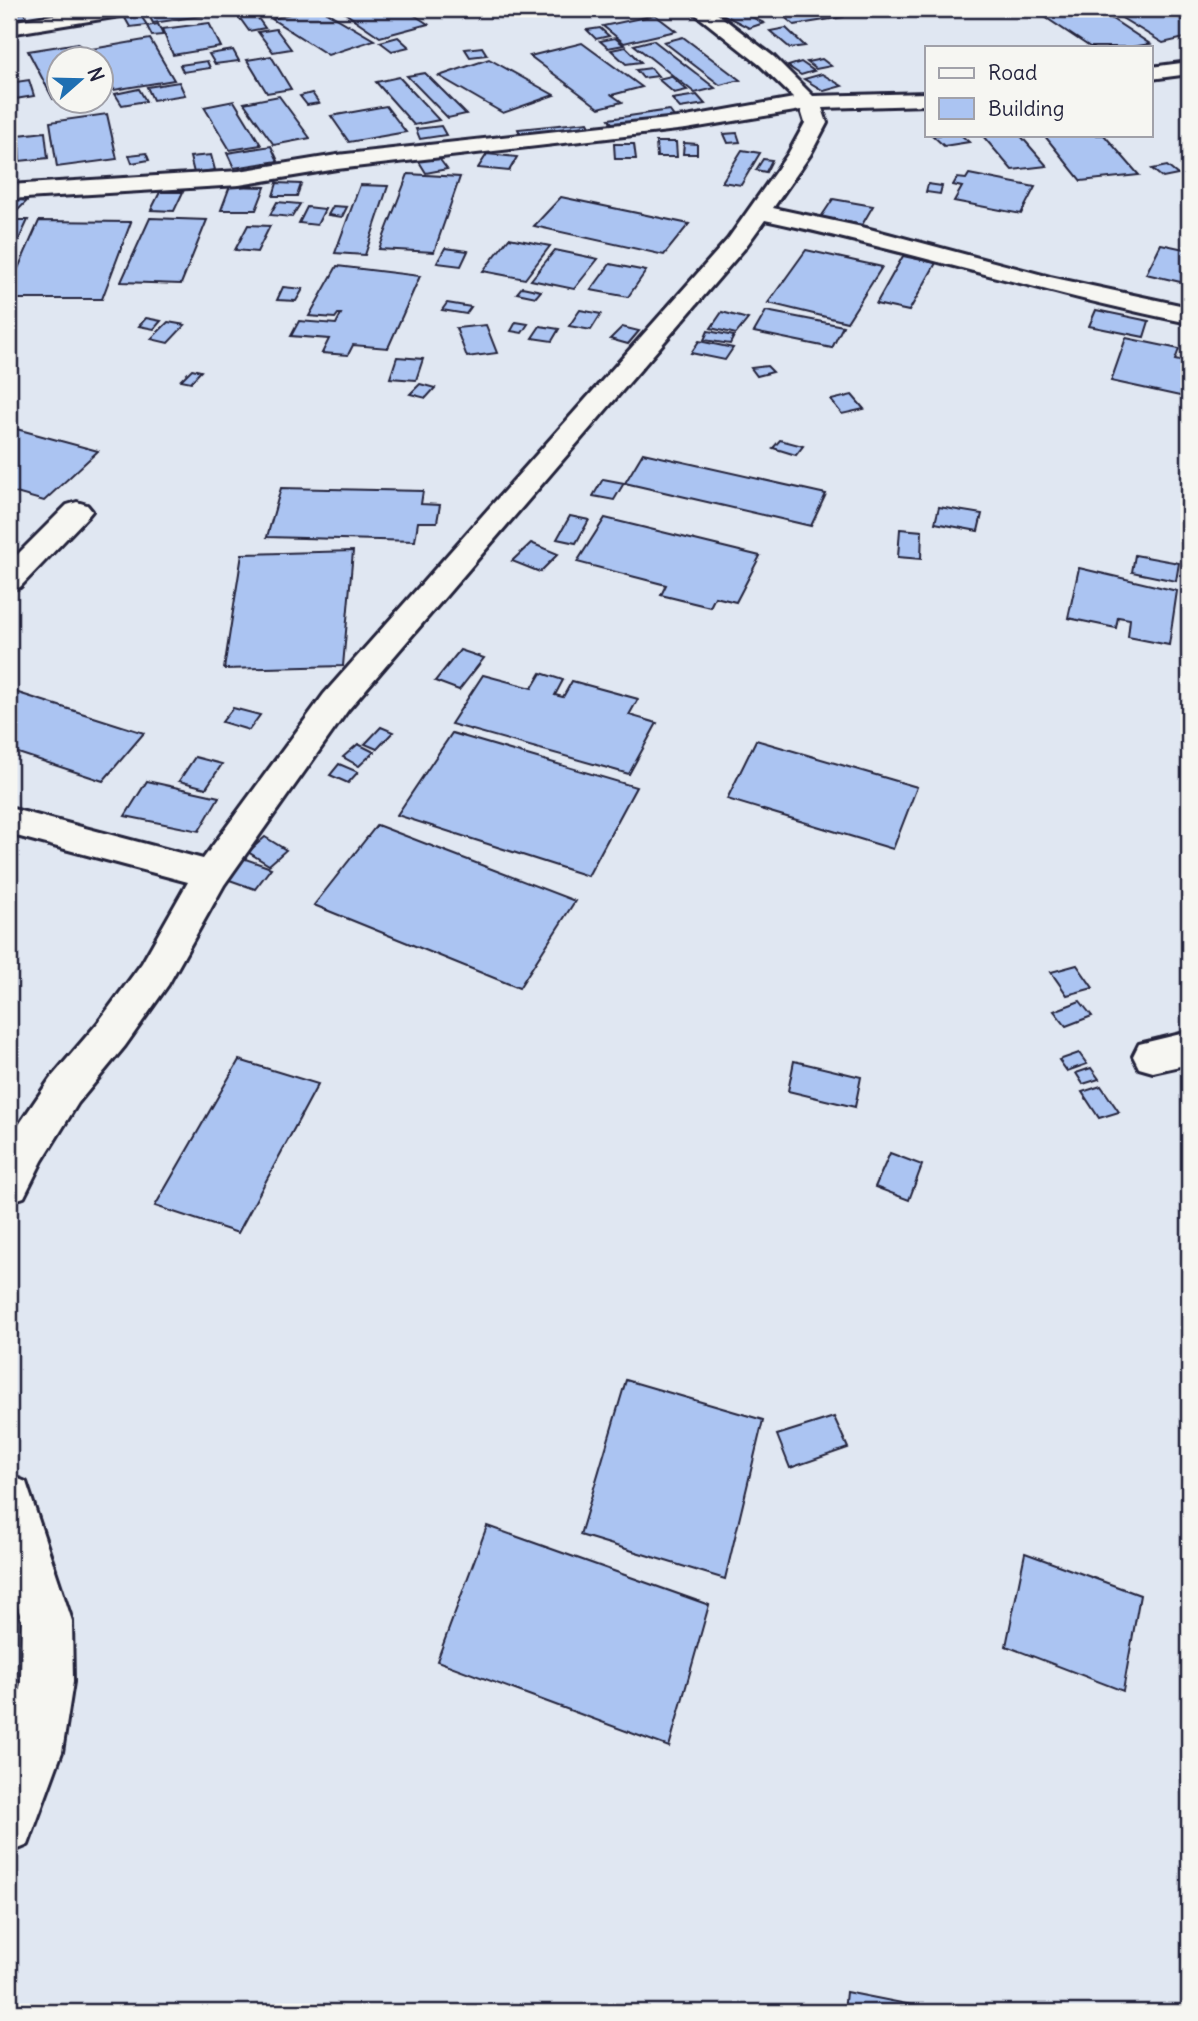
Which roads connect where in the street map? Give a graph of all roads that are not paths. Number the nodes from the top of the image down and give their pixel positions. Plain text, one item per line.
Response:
1 (126, 9) edge
2 (699, 9) edge
3 (9, 28) edge
4 (1189, 68) edge
5 (1152, 73) edge
6 (925, 99) edge
7 (809, 103) junction
8 (9, 192) edge
9 (759, 212) junction
10 (1189, 315) edge
11 (77, 511) dead end
12 (9, 579) edge
13 (9, 821) edge
14 (211, 875) junction
15 (18, 1149) edge
16 (9, 1184) edge
17 (9, 1499) edge
18 (9, 1826) edge

1 - 3 street
2 - 7 street
4 - 5 street
6 - 7 street
7 - 8 street
7 - 9 street
9 - 10 street
9 - 14 street
11 - 12 street
13 - 14 street
14 - 15 street
15 - 16 street
17 - 18 street

